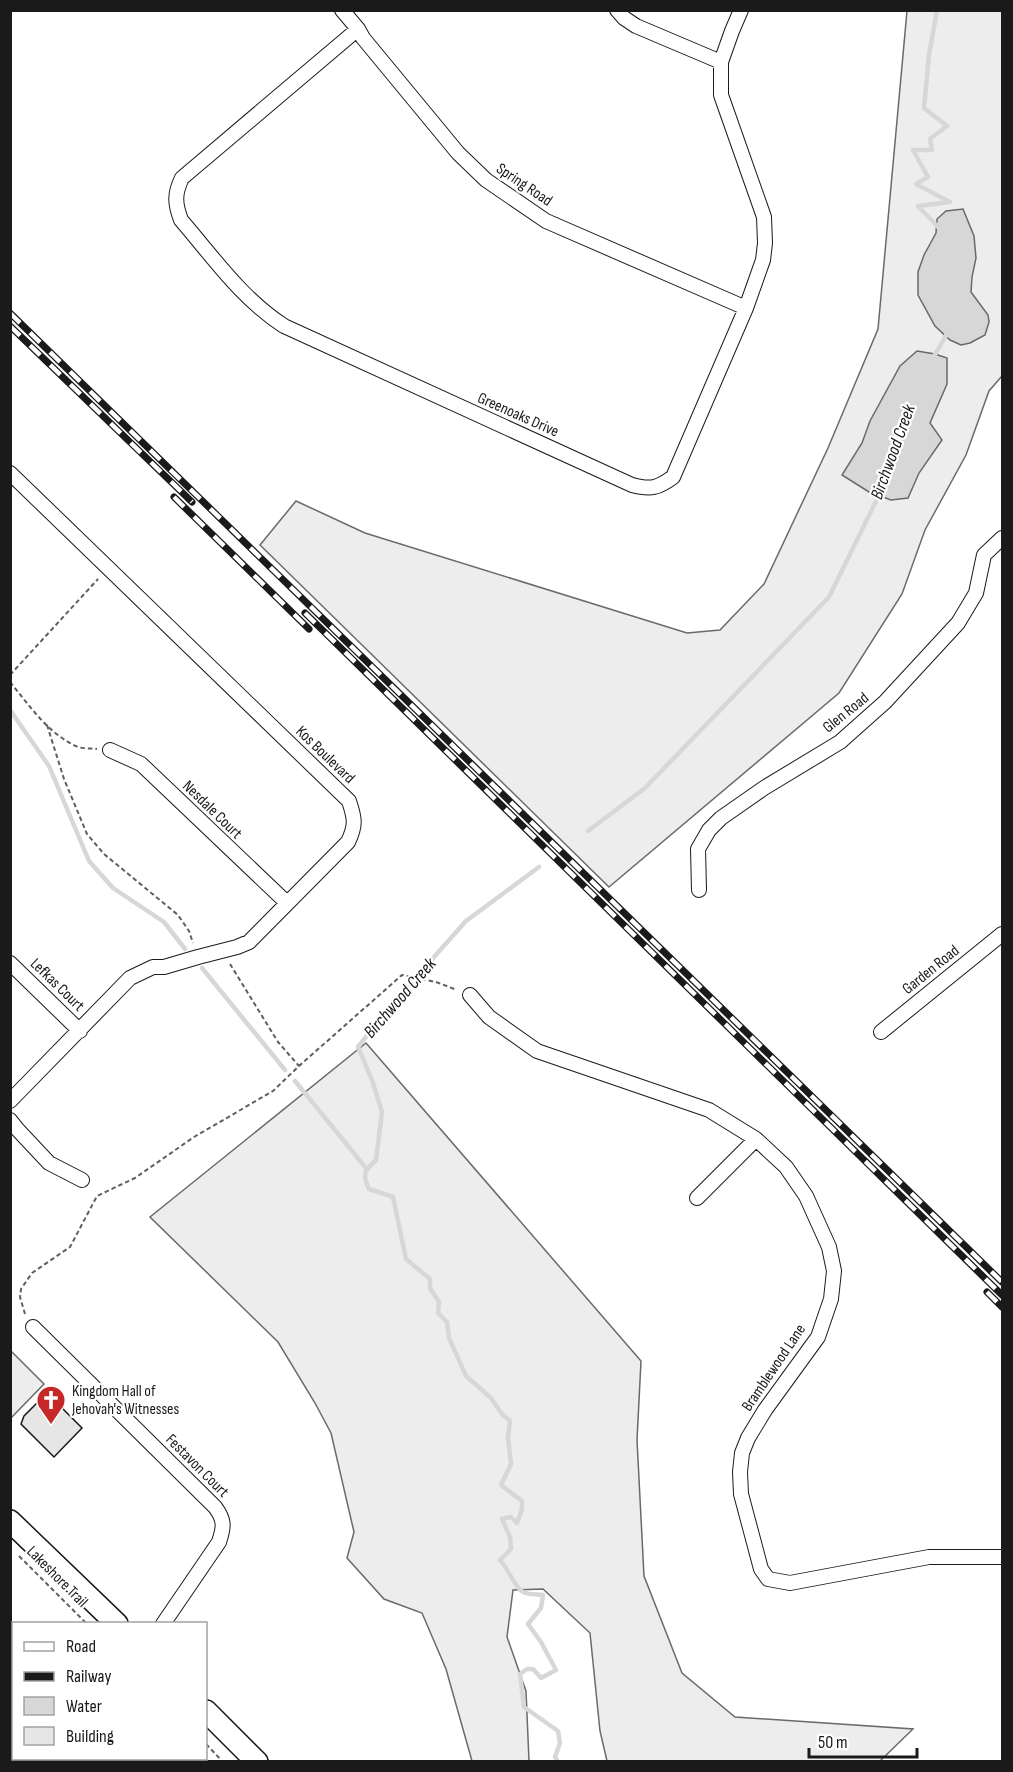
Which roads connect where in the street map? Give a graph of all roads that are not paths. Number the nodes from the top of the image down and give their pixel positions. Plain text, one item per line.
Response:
1 (342, 10) edge
2 (617, 10) edge
3 (741, 10) edge
4 (358, 29) junction
5 (721, 62) junction
6 (746, 308) junction
7 (10, 473) edge
8 (1002, 538) edge
9 (110, 750) road end
10 (699, 890) dead end
11 (286, 903) junction
12 (1002, 934) edge
13 (10, 963) edge
14 (470, 995) road end
15 (80, 1030) junction
16 (881, 1032) dead end
17 (10, 1101) edge
18 (10, 1120) edge
19 (756, 1139) junction
20 (81, 1180) dead end
21 (697, 1198) dead end
22 (33, 1327) road end
23 (10, 1521) edge
24 (1002, 1557) edge
25 (108, 1621) edge
26 (164, 1622) edge
27 (207, 1712) edge
28 (257, 1761) edge

1 - 4 street, Spring Road
2 - 5 street
3 - 5 street, Greenoaks Drive
4 - 6 street, Spring Road
4 - 6 street, Greenoaks Drive
5 - 6 street, Greenoaks Drive
7 - 11 street, Kos Boulevard
8 - 10 street, Glen Road
9 - 11 street, Nesdale Court
11 - 15 street, Kos Boulevard
12 - 16 street, Garden Road
13 - 15 street, Lefkas Court
14 - 19 street, Bramblewood Lane
15 - 17 street, Kos Boulevard
18 - 20 street
19 - 21 street
19 - 24 street, Bramblewood Lane
22 - 26 street, Festavon Court
23 - 25 main road
27 - 28 main road

